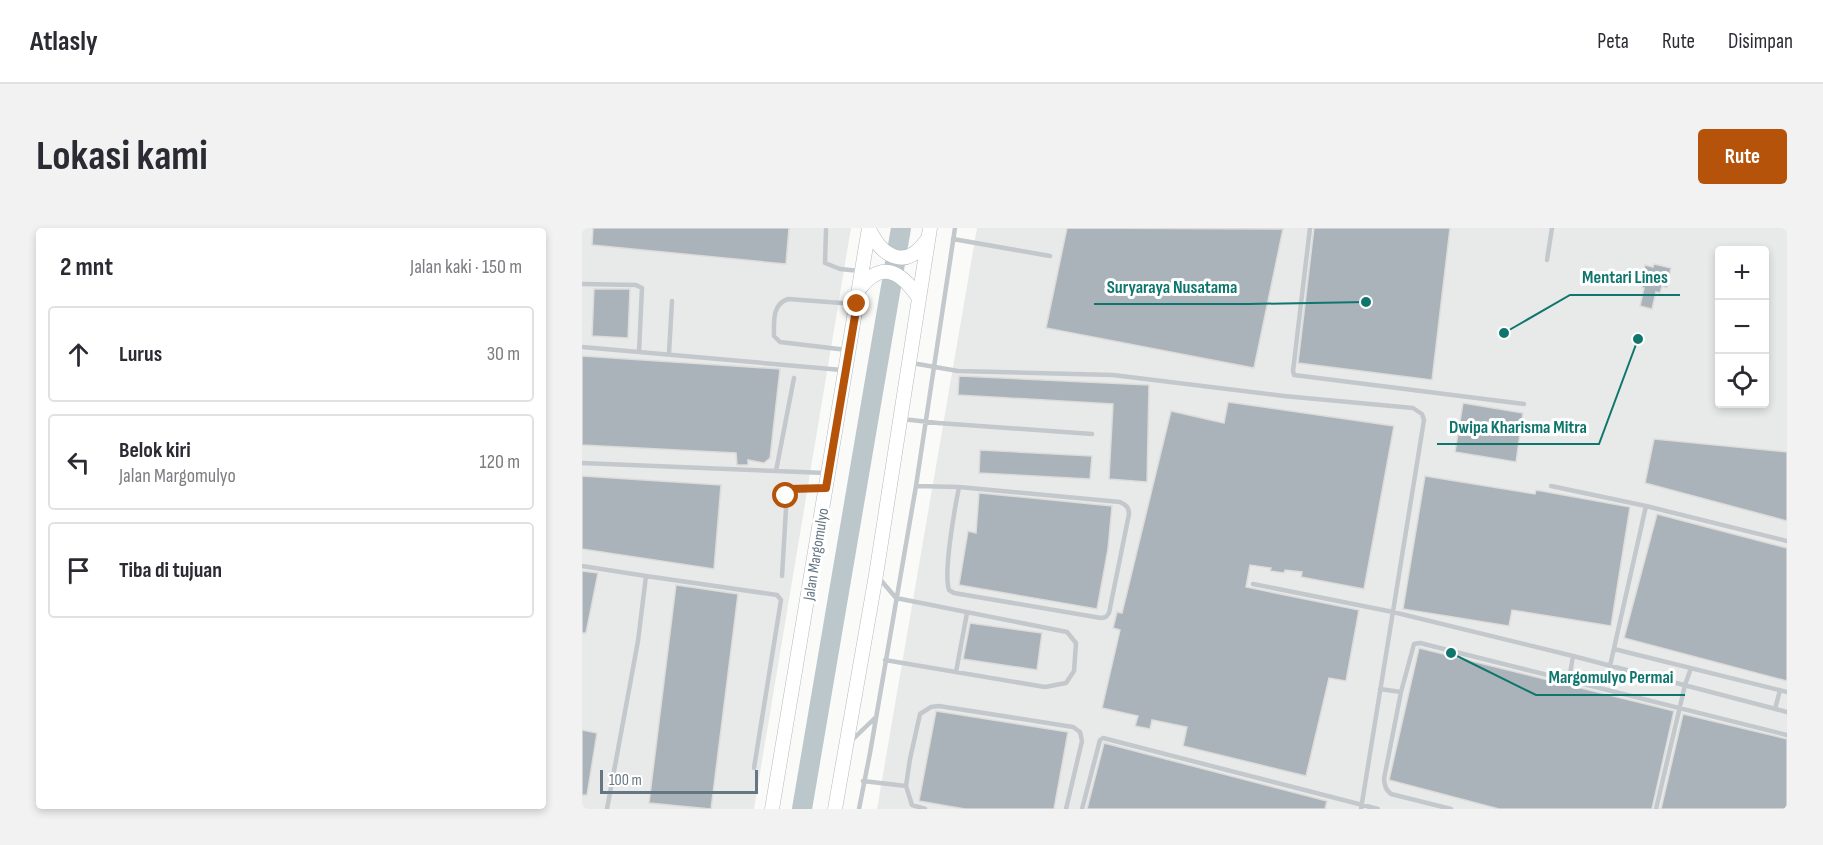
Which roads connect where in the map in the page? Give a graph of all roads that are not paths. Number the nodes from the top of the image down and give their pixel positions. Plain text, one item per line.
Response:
1 (955, 228) edge
2 (1310, 228) edge
3 (1552, 228) edge
4 (826, 230) dead end
5 (871, 232) edge
6 (927, 238) edge
7 (953, 239) junction
8 (1050, 256) dead end
9 (1547, 260) dead end
10 (863, 279) junction
11 (582, 284) edge
12 (917, 295) junction
13 (672, 301) dead end
14 (857, 304) junction
15 (582, 347) edge
16 (850, 350) junction
17 (639, 352) junction
18 (669, 353) junction
19 (908, 363) junction
20 (932, 368) junction
21 (846, 371) junction
22 (794, 378) dead end
23 (1524, 404) dead end
24 (899, 418) junction
25 (926, 422) junction
26 (1092, 434) dead end
27 (582, 463) edge
28 (777, 471) junction
29 (828, 473) junction
30 (916, 486) junction
31 (1551, 486) dead end
32 (959, 487) junction
33 (826, 488) junction
34 (1646, 506) junction
35 (1787, 542) edge
36 (582, 566) edge
37 (876, 575) junction
38 (646, 576) junction
39 (782, 576) dead end
40 (1253, 584) dead end
41 (896, 598) junction
42 (1393, 612) junction
43 (967, 613) junction
44 (1614, 649) junction
45 (1573, 656) junction
46 (885, 660) junction
47 (1610, 666) junction
48 (1691, 668) junction
49 (956, 672) junction
50 (1569, 680) junction
51 (1685, 685) junction
52 (1380, 688) junction
53 (1780, 690) junction
54 (1401, 692) junction
55 (1787, 692) edge
56 (1680, 708) junction
57 (1775, 709) junction
58 (1787, 712) edge
59 (876, 717) junction
60 (1787, 735) edge
61 (846, 746) junction
62 (754, 768) dead end
63 (863, 781) junction
64 (906, 786) junction
65 (1362, 807) edge
66 (607, 809) edge
67 (772, 809) edge
68 (835, 809) edge
69 (859, 809) edge
70 (925, 809) edge
71 (1066, 809) edge
72 (1082, 809) edge
73 (1378, 809) edge
74 (1451, 809) edge
75 (1656, 809) edge

1 - 7 lane
2 - 23 lane
3 - 9 lane
4 - 10 lane
5 - 6 main road
5 - 10 main road, Jalan Margomulyo
6 - 12 main road
7 - 8 lane
7 - 20 lane
10 - 12 main road
10 - 14 main road, Jalan Margomulyo
11 - 17 lane
12 - 19 main road
13 - 18 lane
14 - 16 main road, Jalan Margomulyo
14 - 16 lane
15 - 17 lane
16 - 21 main road, Jalan Margomulyo
17 - 18 lane
18 - 21 lane
19 - 20 lane
19 - 24 main road
20 - 25 lane
20 - 42 lane
21 - 29 main road, Jalan Margomulyo
22 - 28 lane
24 - 25 lane
24 - 37 main road
25 - 26 lane
25 - 30 lane
27 - 28 lane
28 - 29 lane
29 - 33 main road, Jalan Margomulyo
30 - 32 lane
30 - 41 lane
31 - 34 lane
32 - 32 lane
33 - 39 lane
33 - 67 main road, Jalan Margomulyo
34 - 35 lane
34 - 44 lane
36 - 38 lane
37 - 41 lane
37 - 61 main road
38 - 62 lane
38 - 66 lane
40 - 42 lane
41 - 43 lane
41 - 46 lane
42 - 45 lane
42 - 52 lane
43 - 49 lane
43 - 49 lane
44 - 47 lane
44 - 48 lane
45 - 47 lane
45 - 50 lane
46 - 49 lane
46 - 59 lane
47 - 51 lane
48 - 51 lane
48 - 53 lane
50 - 54 lane
50 - 56 lane
51 - 56 lane
51 - 57 lane
52 - 54 lane
52 - 65 lane
53 - 55 lane
53 - 57 lane
54 - 74 lane
56 - 60 lane
56 - 75 lane
57 - 58 lane
59 - 61 lane
59 - 63 lane
61 - 68 main road
63 - 64 lane
63 - 69 lane
64 - 70 lane
64 - 71 lane
65 - 72 lane
65 - 73 lane

